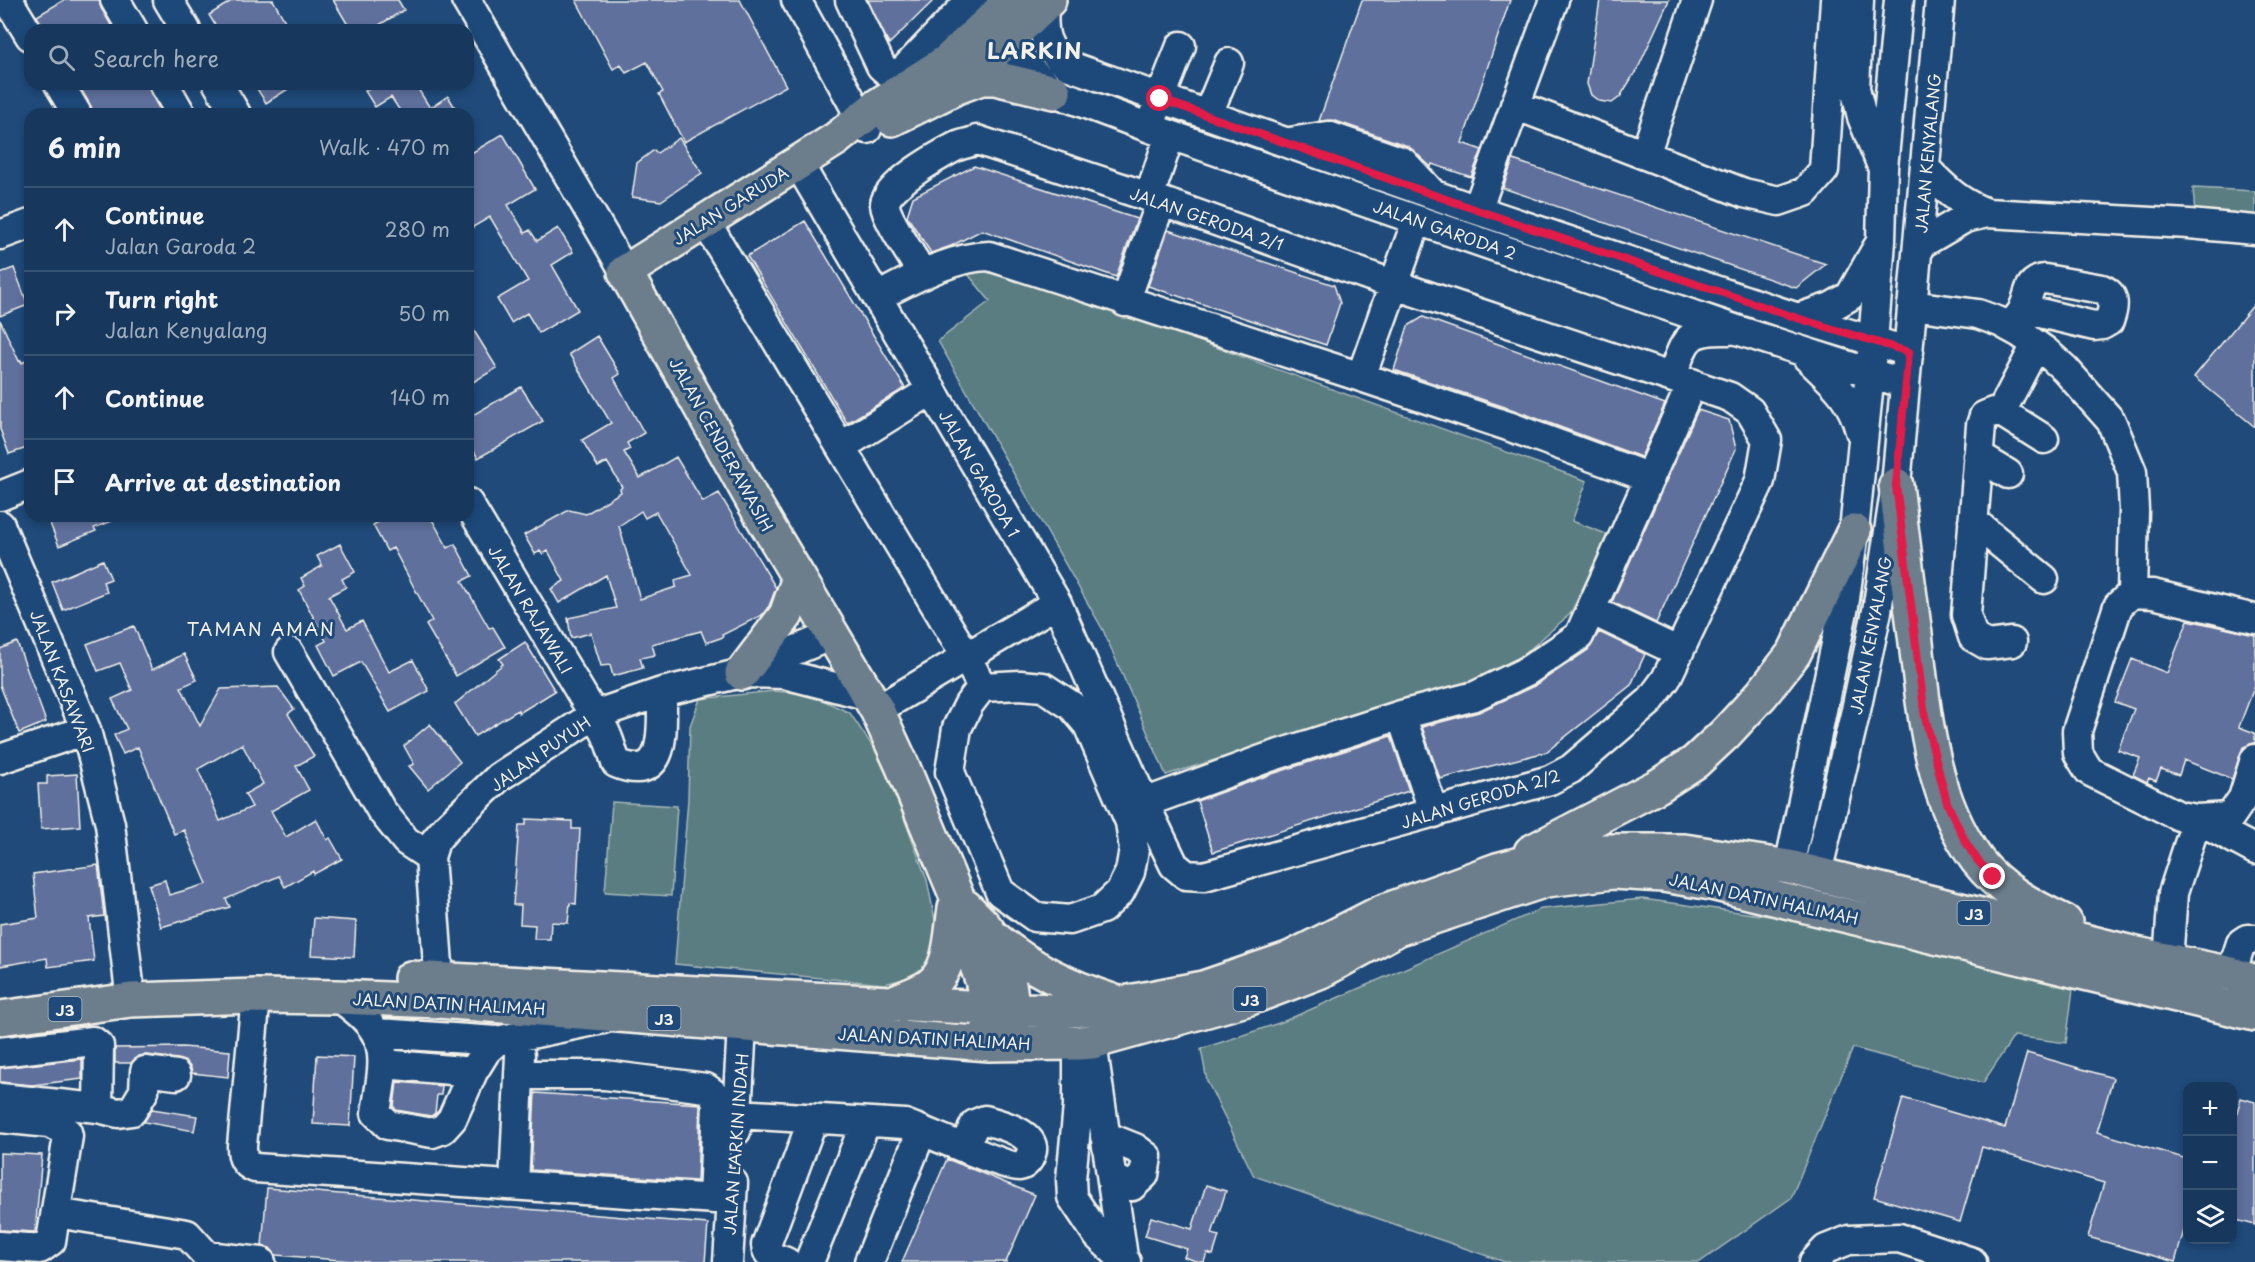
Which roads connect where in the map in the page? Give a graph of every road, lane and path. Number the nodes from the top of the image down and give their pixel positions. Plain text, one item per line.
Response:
1 (8, 0) edge
2 (115, 0) edge
3 (168, 0) edge
4 (466, 0) edge
5 (796, 0) edge
6 (850, 0) edge
7 (1012, 0) edge
8 (1554, 0) edge
9 (1697, 0) edge
10 (1835, 0) edge
11 (1859, 0) edge
12 (1899, 0) edge
13 (1940, 0) edge
14 (1046, 3) edge
15 (980, 13) edge
16 (129, 24) edge
17 (182, 24) edge
18 (24, 26) edge
19 (1181, 46) dead end
20 (1229, 63) dead end
21 (63, 90) edge
22 (167, 90) edge
23 (222, 90) edge
24 (951, 90) junction
25 (1054, 92) junction
26 (1160, 99) junction
27 (1515, 105) junction
28 (73, 108) edge
29 (178, 108) edge
30 (232, 108) edge
31 (1208, 114) junction
32 (864, 124) junction
33 (1160, 131) junction
34 (1645, 155) junction
35 (798, 163) junction
36 (1883, 168) junction
37 (1926, 169) junction
38 (1155, 199) junction
39 (1477, 210) junction
40 (1987, 213) junction
41 (1417, 220) junction
42 (705, 221) junction
43 (24, 226) edge
44 (2255, 230) edge
45 (0, 235) edge
46 (1881, 241) junction
47 (1919, 245) junction
48 (625, 272) junction
49 (923, 275) junction
50 (1395, 285) junction
51 (877, 297) junction
52 (1125, 302) junction
53 (1912, 305) junction
54 (1797, 318) junction
55 (1740, 330) junction
56 (1873, 342) junction
57 (2036, 345) junction
58 (1801, 351) junction
59 (1909, 352) junction
60 (1869, 374) junction
61 (1361, 377) junction
62 (1682, 380) junction
63 (1905, 384) junction
64 (932, 390) junction
65 (2001, 412) junction
66 (1862, 439) junction
67 (2044, 439) dead end
68 (842, 446) junction
69 (1978, 456) junction
70 (2008, 474) dead end
71 (1650, 478) junction
72 (1896, 485) junction
73 (24, 486) edge
74 (0, 496) edge
75 (474, 513) edge
76 (1973, 521) junction
77 (0, 525) edge
78 (1854, 531) junction
79 (799, 578) junction
80 (2044, 579) dead end
81 (2132, 593) junction
82 (1057, 603) junction
83 (1591, 610) junction
84 (2255, 619) edge
85 (832, 635) junction
86 (2012, 642) dead end
87 (289, 652) dead end
88 (1679, 652) junction
89 (966, 656) junction
90 (742, 673) junction
91 (982, 687) junction
92 (662, 692) junction
93 (872, 702) junction
94 (594, 715) junction
95 (1401, 716) junction
96 (86, 730) junction
97 (0, 759) edge
98 (2255, 759) edge
99 (1144, 803) junction
100 (1434, 813) junction
101 (2197, 819) junction
102 (2255, 850) edge
103 (430, 857) junction
104 (1497, 870) junction
105 (1802, 876) junction
106 (1711, 883) junction
107 (957, 897) junction
108 (2255, 939) edge
109 (997, 940) junction
110 (1966, 944) junction
111 (2132, 952) junction
112 (2168, 960) junction
113 (439, 978) junction
114 (2243, 978) edge
115 (129, 984) junction
116 (256, 996) junction
117 (338, 997) junction
118 (893, 1003) junction
119 (0, 1005) edge
120 (1123, 1005) junction
121 (1000, 1008) junction
122 (2255, 1014) edge
123 (620, 1015) junction
124 (0, 1017) edge
125 (742, 1026) junction
126 (1077, 1027) junction
127 (378, 1034) junction
128 (508, 1039) junction
129 (1001, 1044) junction
130 (0, 1052) edge
131 (384, 1064) junction
132 (100, 1065) junction
133 (145, 1071) junction
134 (473, 1072) junction
135 (176, 1075) dead end
136 (520, 1075) junction
137 (0, 1098) edge
138 (98, 1108) junction
139 (737, 1114) junction
140 (0, 1118) edge
141 (813, 1119) junction
142 (866, 1122) junction
143 (915, 1128) junction
144 (1105, 1136) junction
145 (964, 1147) dead end
146 (1112, 1179) junction
147 (514, 1185) junction
148 (722, 1200) junction
149 (56, 1213) junction
150 (0, 1246) edge
151 (1125, 1260) edge
152 (261, 1262) edge
153 (728, 1262) edge
154 (786, 1262) edge
155 (809, 1262) edge
156 (869, 1262) edge
157 (1814, 1262) edge
158 (1972, 1262) edge

1 - 18 street
2 - 16 street
3 - 17 street
4 - 48 street, JALAN CENDERAWASIH
5 - 32 street
6 - 15 street
7 - 15 main road, JALAN GARUDA
8 - 27 street
9 - 34 street
10 - 34 street
11 - 36 street
12 - 36 street, JALAN KENYALANG
13 - 37 street, JALAN KENYALANG
14 - 15 main road, JALAN GARUDA
14 - 26 street, JALAN GARODA 2
15 - 24 main road, JALAN GARUDA
15 - 25 street, JALAN GARODA 2
15 - 32 main road, JALAN GARUDA
19 - 26 street
20 - 31 street
21 - 28 street
22 - 29 street
23 - 30 street
24 - 25 main road
24 - 32 main road, JALAN GARUDA
25 - 33 street, JALAN GARODA 2
26 - 31 street, JALAN GARODA 2
26 - 33 street
27 - 34 street
27 - 39 street
31 - 39 street, JALAN GARODA 2
32 - 35 main road, JALAN GARUDA
33 - 38 street
33 - 41 street, JALAN GARODA 2
35 - 42 main road, JALAN GARUDA
35 - 51 street, JALAN GARODA 1
36 - 46 street, JALAN KENYALANG
37 - 40 street
37 - 47 street, JALAN KENYALANG
38 - 49 street, JALAN GERODA 2/1
38 - 50 street, JALAN GERODA 2/1
38 - 52 street
39 - 54 street, JALAN GARODA 2
40 - 44 street
40 - 47 street
41 - 50 street
41 - 55 street, JALAN GARODA 2
42 - 48 main road, JALAN GARUDA
42 - 68 street
43 - 45 street
46 - 54 street
46 - 56 street, JALAN KENYALANG
47 - 53 street, JALAN KENYALANG
48 - 79 main road, JALAN CENDERAWASIH
49 - 51 street
49 - 52 street
50 - 61 street
50 - 62 street, JALAN GERODA 2/1
51 - 64 street, JALAN GARODA 1
52 - 61 street
53 - 57 street
53 - 59 street, JALAN KENYALANG
54 - 56 street, JALAN GARODA 2
55 - 58 street, JALAN GARODA 2
55 - 62 street
56 - 59 street, JALAN GARODA 2
56 - 60 street, JALAN KENYALANG
57 - 65 street
57 - 81 street
58 - 60 street, JALAN GARODA 2
58 - 66 street
59 - 63 street, JALAN KENYALANG
60 - 63 street, JALAN GARODA 2
60 - 66 street, JALAN KENYALANG
61 - 71 street
62 - 71 street
62 - 88 street, JALAN GERODA 2/2
63 - 72 street, JALAN KENYALANG
64 - 68 street
64 - 82 street, JALAN GARODA 1
65 - 67 street
65 - 69 street
66 - 78 street, JALAN KENYALANG
68 - 89 street
69 - 70 street
69 - 76 street
71 - 83 street
72 - 105 street, JALAN KENYALANG
72 - 111 main road
73 - 74 street
75 - 94 street, JALAN RAJAWALI
76 - 80 street
76 - 86 street
77 - 96 street, JALAN KASAWARI
78 - 104 main road
78 - 105 street, JALAN KENYALANG
79 - 85 main road, JALAN CENDERAWASIH
79 - 90 main road
81 - 84 street
81 - 101 street
82 - 89 street
82 - 99 street, JALAN GERODA 2/2
83 - 88 street
83 - 95 street
85 - 90 street
85 - 93 main road, JALAN CENDERAWASIH
87 - 103 street
88 - 100 street, JALAN GERODA 2/2
89 - 91 street
89 - 93 street
90 - 92 street, JALAN PUYUH
90 - 93 street, JALAN PUYUH
91 - 91 street
92 - 94 street, JALAN PUYUH
92 - 94 street, JALAN RAJAWALI
93 - 107 main road, JALAN CENDERAWASIH
94 - 103 street, JALAN PUYUH
95 - 99 street
95 - 100 street
96 - 97 street
96 - 115 street, JALAN KASAWARI
98 - 101 street
99 - 100 street, JALAN GERODA 2/2
101 - 102 street
101 - 112 street
103 - 113 street
104 - 105 main road, JALAN DATIN HALIMAH / J3
104 - 120 main road, JALAN DATIN HALIMAH / J3
105 - 106 main road
105 - 110 main road
105 - 111 main road, JALAN DATIN HALIMAH / J3
106 - 110 main road, JALAN DATIN HALIMAH / J3
106 - 126 main road, JALAN DATIN HALIMAH / J3
107 - 109 main road, JALAN CENDERAWASIH
107 - 118 main road
107 - 121 main road, JALAN CENDERAWASIH
108 - 114 street
109 - 120 main road
109 - 121 main road, JALAN CENDERAWASIH
109 - 126 main road
110 - 122 main road, JALAN DATIN HALIMAH / J3
111 - 112 main road, JALAN DATIN HALIMAH / J3
112 - 114 main road, JALAN DATIN HALIMAH / J3
113 - 115 main road, JALAN DATIN HALIMAH / J3
113 - 118 main road, JALAN DATIN HALIMAH / J3
115 - 119 main road, JALAN DATIN HALIMAH / J3
116 - 117 main road, JALAN DATIN HALIMAH / J3
116 - 124 main road, JALAN DATIN HALIMAH / J3
116 - 147 street
117 - 123 main road, JALAN DATIN HALIMAH / J3
117 - 127 street
118 - 121 main road, JALAN DATIN HALIMAH / J3
120 - 126 main road, JALAN DATIN HALIMAH / J3
121 - 126 main road, JALAN DATIN HALIMAH / J3
121 - 129 main road, JALAN CENDERAWASIH
123 - 125 main road, JALAN DATIN HALIMAH / J3
123 - 128 street
125 - 129 main road, JALAN DATIN HALIMAH / J3
125 - 139 street, JALAN LARKIN INDAH
126 - 129 main road, JALAN DATIN HALIMAH / J3
126 - 144 street
126 - 151 street
127 - 128 street
127 - 131 street
128 - 134 street
128 - 136 street
130 - 132 street
131 - 134 street
131 - 134 street
132 - 133 street
132 - 138 street
133 - 135 street
133 - 138 street
136 - 147 street
136 - 148 street
137 - 138 street
139 - 141 street
139 - 148 street, JALAN LARKIN INDAH
140 - 149 street
141 - 142 street
141 - 154 street
142 - 143 street
142 - 155 street
143 - 145 street
143 - 156 street
144 - 146 street
144 - 146 street
146 - 151 street
147 - 148 street
148 - 153 street, JALAN LARKIN INDAH
149 - 150 street
149 - 152 street
157 - 158 street

